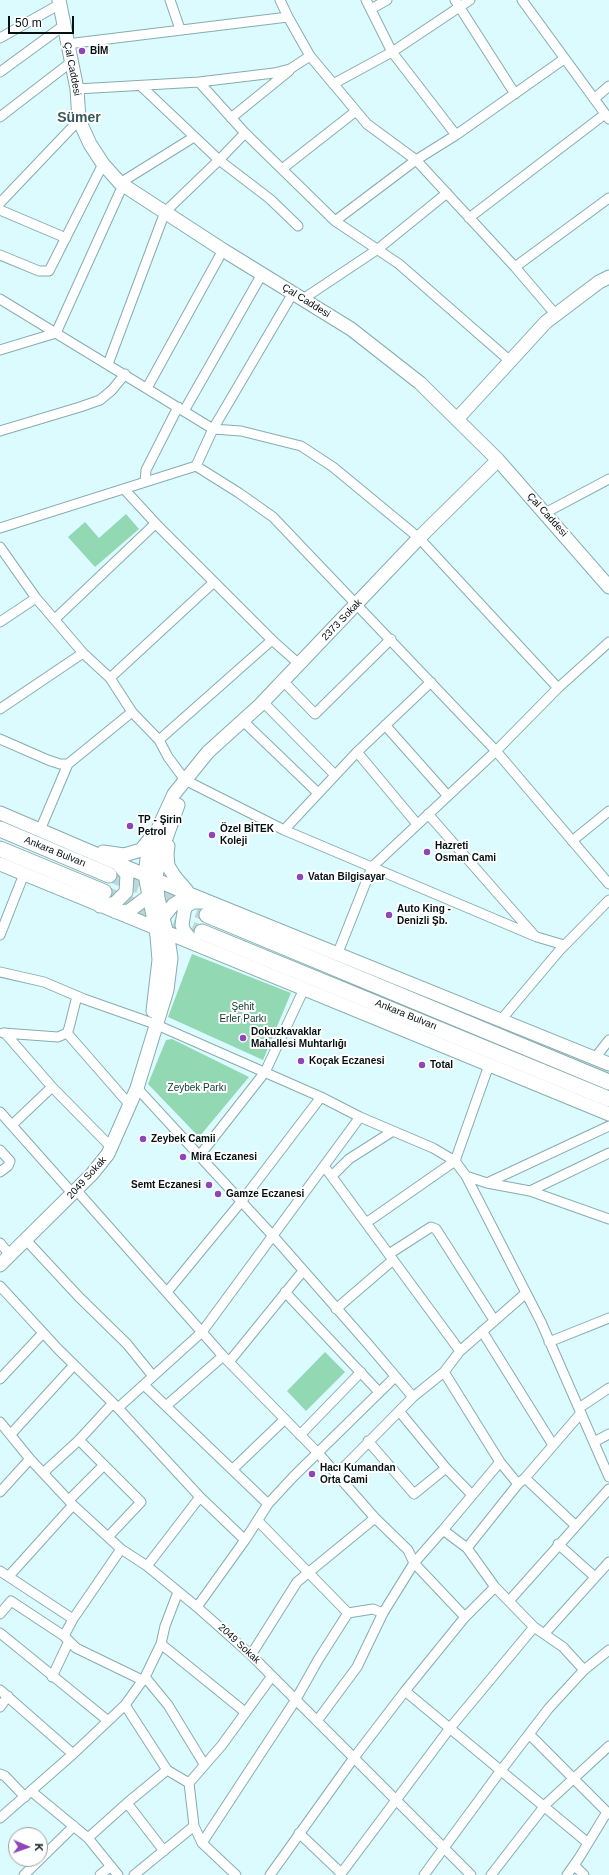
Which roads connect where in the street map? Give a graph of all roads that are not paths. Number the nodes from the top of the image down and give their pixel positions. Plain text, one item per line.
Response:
1 (170, 0) edge
2 (280, 0) edge
3 (366, 0) edge
4 (387, 0) edge
5 (470, 0) edge
6 (522, 0) edge
7 (59, 2) edge
8 (457, 3) edge
9 (371, 9) junction
10 (288, 17) junction
11 (63, 26) junction
12 (180, 29) junction
13 (0, 38) edge
14 (67, 44) junction
15 (392, 52) junction
16 (310, 56) junction
17 (564, 59) junction
18 (70, 63) junction
19 (290, 69) junction
20 (0, 72) edge
21 (199, 82) junction
22 (333, 84) junction
23 (141, 86) junction
24 (609, 86) edge
25 (77, 89) junction
26 (515, 94) junction
27 (594, 99) junction
28 (356, 112) junction
29 (607, 116) edge
30 (0, 117) edge
31 (231, 118) junction
32 (79, 120) junction
33 (244, 133) junction
34 (456, 135) junction
35 (194, 137) junction
36 (220, 160) junction
37 (416, 160) junction
38 (103, 164) junction
39 (282, 169) junction
40 (121, 184) junction
41 (447, 193) junction
42 (609, 198) edge
43 (0, 203) edge
44 (0, 210) edge
45 (165, 212) junction
46 (469, 218) junction
47 (335, 221) junction
48 (298, 226) dead end
49 (66, 238) junction
50 (378, 249) junction
51 (223, 250) junction
52 (0, 255) edge
53 (515, 268) junction
54 (262, 274) junction
55 (609, 277) edge
56 (298, 296) junction
57 (0, 299) edge
58 (556, 315) junction
59 (56, 333) junction
60 (0, 350) edge
61 (510, 361) junction
62 (108, 364) junction
63 (125, 374) junction
64 (147, 388) junction
65 (181, 409) junction
66 (457, 419) junction
67 (213, 429) junction
68 (0, 430) edge
69 (498, 460) junction
70 (196, 466) junction
71 (609, 479) edge
72 (145, 482) junction
73 (124, 489) junction
74 (545, 513) junction
75 (155, 524) junction
76 (0, 528) edge
77 (419, 538) junction
78 (0, 547) edge
79 (214, 582) junction
80 (609, 587) edge
81 (36, 598) junction
82 (357, 604) junction
83 (55, 618) junction
84 (0, 622) edge
85 (391, 639) junction
86 (272, 640) junction
87 (609, 642) edge
88 (83, 653) junction
89 (300, 664) junction
90 (110, 678) junction
91 (283, 681) junction
92 (430, 682) junction
93 (558, 688) junction
94 (262, 702) junction
95 (0, 708) edge
96 (132, 712) junction
97 (243, 721) junction
98 (385, 725) junction
99 (0, 740) edge
100 (159, 740) junction
101 (496, 751) junction
102 (357, 752) junction
103 (68, 764) junction
104 (335, 775) junction
105 (186, 780) junction
106 (318, 793) junction
107 (448, 796) junction
108 (178, 805) junction
109 (609, 811) edge
110 (0, 813) edge
111 (428, 814) junction
112 (164, 816) junction
113 (418, 824) junction
114 (0, 830) edge
115 (40, 830) junction
116 (284, 830) junction
117 (572, 841) junction
118 (0, 849) edge
119 (87, 850) junction
120 (0, 864) edge
121 (372, 867) junction
122 (113, 869) junction
123 (24, 874) junction
124 (609, 884) edge
125 (151, 885) junction
126 (193, 895) junction
127 (102, 899) junction
128 (609, 900) edge
129 (210, 909) junction
130 (114, 912) junction
131 (161, 926) junction
132 (0, 935) edge
133 (537, 937) junction
134 (199, 938) junction
135 (564, 945) junction
136 (337, 955) junction
137 (171, 958) junction
138 (0, 972) edge
139 (304, 989) junction
140 (77, 996) junction
141 (500, 1021) junction
142 (156, 1025) junction
143 (3, 1033) edge
144 (66, 1033) junction
145 (609, 1040) edge
146 (595, 1058) junction
147 (489, 1064) junction
148 (609, 1064) edge
149 (265, 1072) junction
150 (609, 1082) edge
151 (52, 1087) junction
152 (137, 1088) junction
153 (321, 1098) junction
154 (609, 1099) edge
155 (129, 1104) junction
156 (0, 1112) edge
157 (609, 1114) edge
158 (360, 1117) junction
159 (12, 1125) junction
160 (609, 1126) edge
161 (393, 1131) junction
162 (111, 1147) junction
163 (0, 1150) edge
164 (609, 1153) edge
165 (200, 1155) junction
166 (455, 1161) junction
167 (324, 1166) junction
168 (0, 1172) edge
169 (332, 1176) junction
170 (466, 1176) junction
171 (487, 1183) junction
172 (530, 1190) junction
173 (75, 1192) junction
174 (241, 1202) junction
175 (609, 1219) edge
176 (366, 1223) junction
177 (274, 1237) junction
178 (26, 1240) junction
179 (0, 1243) edge
180 (10, 1255) junction
181 (391, 1257) junction
182 (0, 1265) edge
183 (303, 1271) junction
184 (0, 1286) edge
185 (167, 1292) junction
186 (285, 1292) junction
187 (526, 1293) junction
188 (336, 1309) junction
189 (609, 1318) edge
190 (494, 1320) junction
191 (482, 1331) junction
192 (202, 1332) junction
193 (43, 1333) junction
194 (550, 1342) junction
195 (460, 1351) junction
196 (226, 1359) junction
197 (74, 1365) junction
198 (361, 1372) junction
199 (444, 1372) junction
200 (152, 1376) junction
201 (395, 1377) junction
202 (0, 1379) edge
203 (144, 1385) junction
204 (609, 1388) edge
205 (379, 1392) junction
206 (413, 1397) junction
207 (115, 1406) junction
208 (166, 1406) junction
209 (399, 1411) junction
210 (580, 1411) junction
211 (285, 1419) junction
212 (0, 1422) edge
213 (11, 1434) junction
214 (609, 1434) edge
215 (300, 1435) junction
216 (79, 1440) junction
217 (368, 1441) junction
218 (594, 1442) junction
219 (553, 1445) junction
220 (318, 1453) junction
221 (30, 1459) junction
222 (500, 1462) junction
223 (104, 1465) junction
224 (446, 1468) junction
225 (233, 1469) junction
226 (43, 1473) junction
227 (337, 1474) junction
228 (609, 1477) edge
229 (525, 1478) junction
230 (518, 1484) junction
231 (609, 1489) edge
232 (0, 1492) edge
233 (472, 1495) junction
234 (200, 1497) junction
235 (71, 1502) junction
236 (268, 1504) junction
237 (375, 1518) junction
238 (258, 1521) junction
239 (575, 1525) junction
240 (443, 1530) junction
241 (108, 1537) junction
242 (245, 1540) junction
243 (558, 1544) junction
244 (467, 1548) junction
245 (120, 1550) junction
246 (414, 1562) junction
247 (609, 1562) edge
248 (147, 1566) junction
249 (0, 1571) edge
250 (309, 1573) junction
251 (9, 1576) junction
252 (596, 1577) junction
253 (495, 1587) junction
254 (178, 1592) junction
255 (509, 1601) junction
256 (197, 1607) junction
257 (348, 1613) junction
258 (383, 1613) junction
259 (0, 1614) edge
260 (466, 1617) junction
261 (73, 1619) junction
262 (534, 1627) junction
263 (0, 1633) edge
264 (545, 1633) junction
265 (66, 1639) junction
266 (161, 1644) junction
267 (609, 1650) edge
268 (251, 1655) junction
269 (584, 1670) junction
270 (272, 1676) junction
271 (52, 1677) junction
272 (143, 1678) junction
273 (0, 1690) edge
274 (405, 1691) junction
275 (8, 1696) junction
276 (295, 1701) junction
277 (124, 1705) junction
278 (0, 1707) edge
279 (245, 1712) junction
280 (107, 1720) junction
281 (317, 1721) junction
282 (450, 1728) junction
283 (529, 1734) junction
284 (609, 1746) edge
285 (73, 1754) junction
286 (353, 1758) junction
287 (204, 1764) junction
288 (167, 1770) junction
289 (501, 1770) junction
290 (0, 1774) edge
291 (573, 1780) junction
292 (189, 1783) junction
293 (28, 1794) junction
294 (396, 1800) junction
295 (126, 1803) junction
296 (544, 1806) junction
297 (608, 1813) edge
298 (0, 1818) edge
299 (74, 1826) junction
300 (194, 1826) junction
301 (299, 1833) junction
302 (88, 1838) junction
303 (202, 1843) junction
304 (588, 1843) junction
305 (444, 1848) junction
306 (164, 1851) junction
307 (574, 1865) junction
308 (111, 1866) junction
309 (340, 1874) edge
310 (24, 1875) edge
311 (100, 1875) edge
312 (118, 1875) edge
313 (134, 1875) edge
314 (236, 1875) edge
315 (270, 1875) edge
316 (424, 1875) edge
317 (471, 1875) edge
318 (491, 1875) edge
319 (567, 1875) edge
320 (584, 1875) edge

1 - 12 street
2 - 10 street
3 - 9 street
4 - 9 street
5 - 8 street
6 - 17 street
7 - 11 street, Çal Caddesi
7 - 13 street
8 - 15 street
8 - 26 street
9 - 15 street
10 - 12 street
10 - 16 street
11 - 14 street, Çal Caddesi
11 - 20 street
12 - 14 street
14 - 18 street, Çal Caddesi
15 - 22 street
15 - 34 street
16 - 19 street
16 - 22 street
17 - 26 street
17 - 27 street
18 - 25 street, Çal Caddesi
18 - 30 street
19 - 21 street
19 - 31 street
21 - 23 street
21 - 31 street
22 - 28 street
23 - 25 street
23 - 35 street
24 - 27 street
25 - 32 street, Çal Caddesi
26 - 34 street
27 - 29 street
28 - 37 street
28 - 39 street
29 - 46 street
31 - 33 street
32 - 38 street, Çal Caddesi
32 - 43 street
33 - 36 street
33 - 39 street
34 - 37 street
35 - 36 street
35 - 40 street
36 - 45 street
36 - 48 street
37 - 41 street
37 - 47 street
38 - 40 street, Çal Caddesi
38 - 49 street
39 - 47 street
40 - 45 street, Çal Caddesi
40 - 59 street
41 - 46 street
41 - 50 street
42 - 53 street
44 - 49 street
45 - 51 street, Çal Caddesi
45 - 62 street
46 - 53 street
47 - 50 street
49 - 52 street
50 - 56 street
50 - 61 street
51 - 54 street, Çal Caddesi
51 - 64 street
53 - 58 street
54 - 56 street, Çal Caddesi
54 - 65 street
55 - 58 street
56 - 66 street, Çal Caddesi
56 - 67 street
57 - 59 street
58 - 61 street
59 - 60 street
59 - 62 street
61 - 66 street
62 - 63 street
63 - 64 street
63 - 68 street
64 - 65 street
65 - 67 street
65 - 72 street
66 - 69 street, Çal Caddesi
67 - 70 street
67 - 77 street
69 - 74 street, Çal Caddesi
69 - 77 street, 2373 Sokak
70 - 72 street
70 - 82 street
71 - 74 street
72 - 73 street
73 - 75 street
73 - 76 street
74 - 80 street, Çal Caddesi
75 - 79 street
75 - 83 street
77 - 82 street, 2373 Sokak
77 - 93 street
78 - 81 street
79 - 86 street
79 - 90 street
81 - 83 street
81 - 84 street
82 - 85 street
82 - 89 street, 2373 Sokak
83 - 88 street
85 - 91 street
85 - 92 street
86 - 89 street
86 - 100 street
87 - 93 street
88 - 90 street
88 - 95 street
89 - 91 street, 2373 Sokak
90 - 96 street
91 - 94 street, 2373 Sokak
92 - 98 street
92 - 101 street
93 - 101 street
94 - 97 street, 2373 Sokak
94 - 104 street
96 - 100 street
96 - 103 street
97 - 105 street, 2373 Sokak
97 - 106 street
98 - 102 street
98 - 107 street
99 - 103 street
100 - 105 street
101 - 107 street
101 - 117 street
102 - 104 street
102 - 113 street
103 - 115 street
104 - 106 street
105 - 108 street
105 - 112 street, 2373 Sokak
105 - 116 street
106 - 116 street
107 - 111 street
108 - 125 street
108 - 126 street
109 - 117 street
110 - 115 street
111 - 113 street
111 - 133 street
112 - 119 street
112 - 125 street
113 - 121 street
114 - 122 main road, Ankara Bulvarı
115 - 119 street
116 - 121 street
117 - 124 street
118 - 127 main road, Ankara Bulvarı
119 - 122 street
120 - 123 street
121 - 133 street
121 - 136 street
122 - 125 street
122 - 127 street
123 - 127 street
123 - 132 street
125 - 126 street
125 - 130 street
125 - 131 street
126 - 129 street
126 - 131 street
127 - 130 street
128 - 135 street
129 - 134 street
129 - 136 street
129 - 150 main road, Ankara Bulvarı
130 - 131 street
131 - 134 street
131 - 137 street, 2049 Sokak
131 - 142 street
133 - 135 street
134 - 137 street
134 - 139 street
134 - 154 main road, Ankara Bulvarı
135 - 141 street
136 - 141 street
137 - 142 street, 2049 Sokak
138 - 140 street
139 - 147 street
139 - 149 street
140 - 142 street
140 - 144 street
141 - 146 street
142 - 149 street
142 - 152 street, 2049 Sokak
143 - 144 street
143 - 151 street
144 - 155 street
145 - 146 street
146 - 148 street
147 - 157 street
147 - 166 street
149 - 153 street
149 - 165 street
151 - 159 street
151 - 162 street
152 - 155 street, 2049 Sokak
152 - 165 street
153 - 158 street
153 - 174 street
155 - 162 street, 2049 Sokak
156 - 159 street
158 - 161 street
158 - 167 street
159 - 173 street
160 - 171 street
161 - 166 street
161 - 169 street
162 - 173 street, 2049 Sokak
163 - 168 street
164 - 172 street
165 - 174 street
166 - 170 street
166 - 176 street
167 - 169 street
167 - 177 street
169 - 176 street
170 - 171 street
170 - 187 street
171 - 172 street
172 - 175 street
173 - 178 street, 2049 Sokak
173 - 185 street
174 - 177 street
174 - 185 street
176 - 181 street
177 - 183 street
177 - 192 street
178 - 180 street, 2049 Sokak
178 - 200 street
179 - 180 street
180 - 182 street, 2049 Sokak
181 - 188 street
181 - 190 street
181 - 195 street
183 - 186 street
183 - 188 street
184 - 193 street
185 - 192 street
186 - 196 street
186 - 198 street
187 - 190 street
187 - 194 street
188 - 201 street
189 - 194 street
190 - 191 street
191 - 195 street
191 - 219 street
192 - 196 street
192 - 200 street
193 - 197 street
193 - 202 street
194 - 210 street
195 - 199 street
196 - 208 street
196 - 211 street
197 - 207 street
197 - 213 street
198 - 205 street
198 - 215 street
199 - 206 street
199 - 222 street
200 - 203 street
201 - 205 street
201 - 206 street
203 - 207 street
203 - 208 street
204 - 210 street
205 - 220 street
206 - 209 street
207 - 216 street
207 - 234 street
208 - 225 street
209 - 217 street
209 - 224 street
210 - 218 street
210 - 219 street
211 - 215 street
211 - 225 street
212 - 213 street, 2049 Sokak
213 - 221 street, 2049 Sokak
214 - 218 street
215 - 220 street
216 - 223 street
216 - 226 street
217 - 224 street
217 - 227 street
218 - 228 street
219 - 229 street
220 - 227 street
220 - 236 street
221 - 226 street, 2049 Sokak
221 - 232 street
222 - 230 street
222 - 233 street
223 - 235 street
223 - 241 street
224 - 233 street
225 - 236 street
226 - 235 street, 2049 Sokak
227 - 237 street
229 - 230 street
229 - 239 street
230 - 244 street
231 - 239 street
233 - 240 street
234 - 242 street
234 - 248 street
235 - 241 street, 2049 Sokak
235 - 251 street
236 - 238 street
237 - 246 street
237 - 250 street
238 - 242 street
238 - 250 street
239 - 243 street
240 - 244 street
240 - 246 street
241 - 245 street, 2049 Sokak
242 - 256 street
243 - 252 street
243 - 255 street
244 - 253 street
245 - 248 street, 2049 Sokak
245 - 261 street
246 - 258 street
246 - 260 street
247 - 252 street
248 - 254 street, 2049 Sokak
249 - 251 street
250 - 257 street
250 - 268 street
251 - 261 street
252 - 264 street
253 - 255 street
253 - 260 street
254 - 256 street, 2049 Sokak
254 - 266 street
255 - 262 street
256 - 268 street, 2049 Sokak
257 - 258 street
257 - 276 street
258 - 281 street
259 - 265 street
260 - 274 street
261 - 265 street
262 - 264 street
262 - 282 street
263 - 271 street
264 - 269 street
265 - 271 street
265 - 272 street
266 - 272 street
266 - 279 street
267 - 269 street
268 - 270 street, 2049 Sokak
269 - 283 street
270 - 276 street, 2049 Sokak
270 - 279 street
271 - 280 street
272 - 277 street
272 - 287 street
273 - 275 street
274 - 282 street
274 - 286 street
275 - 278 street
275 - 285 street
276 - 281 street, 2049 Sokak
276 - 303 street
277 - 280 street
277 - 288 street
279 - 287 street
280 - 285 street
281 - 286 street, 2049 Sokak
282 - 289 street
282 - 294 street
283 - 289 street
283 - 291 street
284 - 291 street
285 - 293 street
286 - 294 street, 2049 Sokak
286 - 301 street
287 - 292 street
288 - 292 street
288 - 295 street
289 - 296 street
289 - 305 street
290 - 293 street
291 - 296 street
291 - 297 street
292 - 300 street
293 - 298 street
293 - 299 street
294 - 305 street, 2049 Sokak
294 - 309 street
295 - 302 street
295 - 306 street
296 - 304 street
296 - 318 street
297 - 304 street
299 - 302 street
299 - 310 street
300 - 303 street
300 - 306 street
301 - 309 street
301 - 315 street
302 - 308 street
303 - 314 street
304 - 307 street
305 - 316 street
305 - 317 street, 2049 Sokak
306 - 313 street
307 - 319 street
307 - 320 street
308 - 311 street
308 - 312 street

